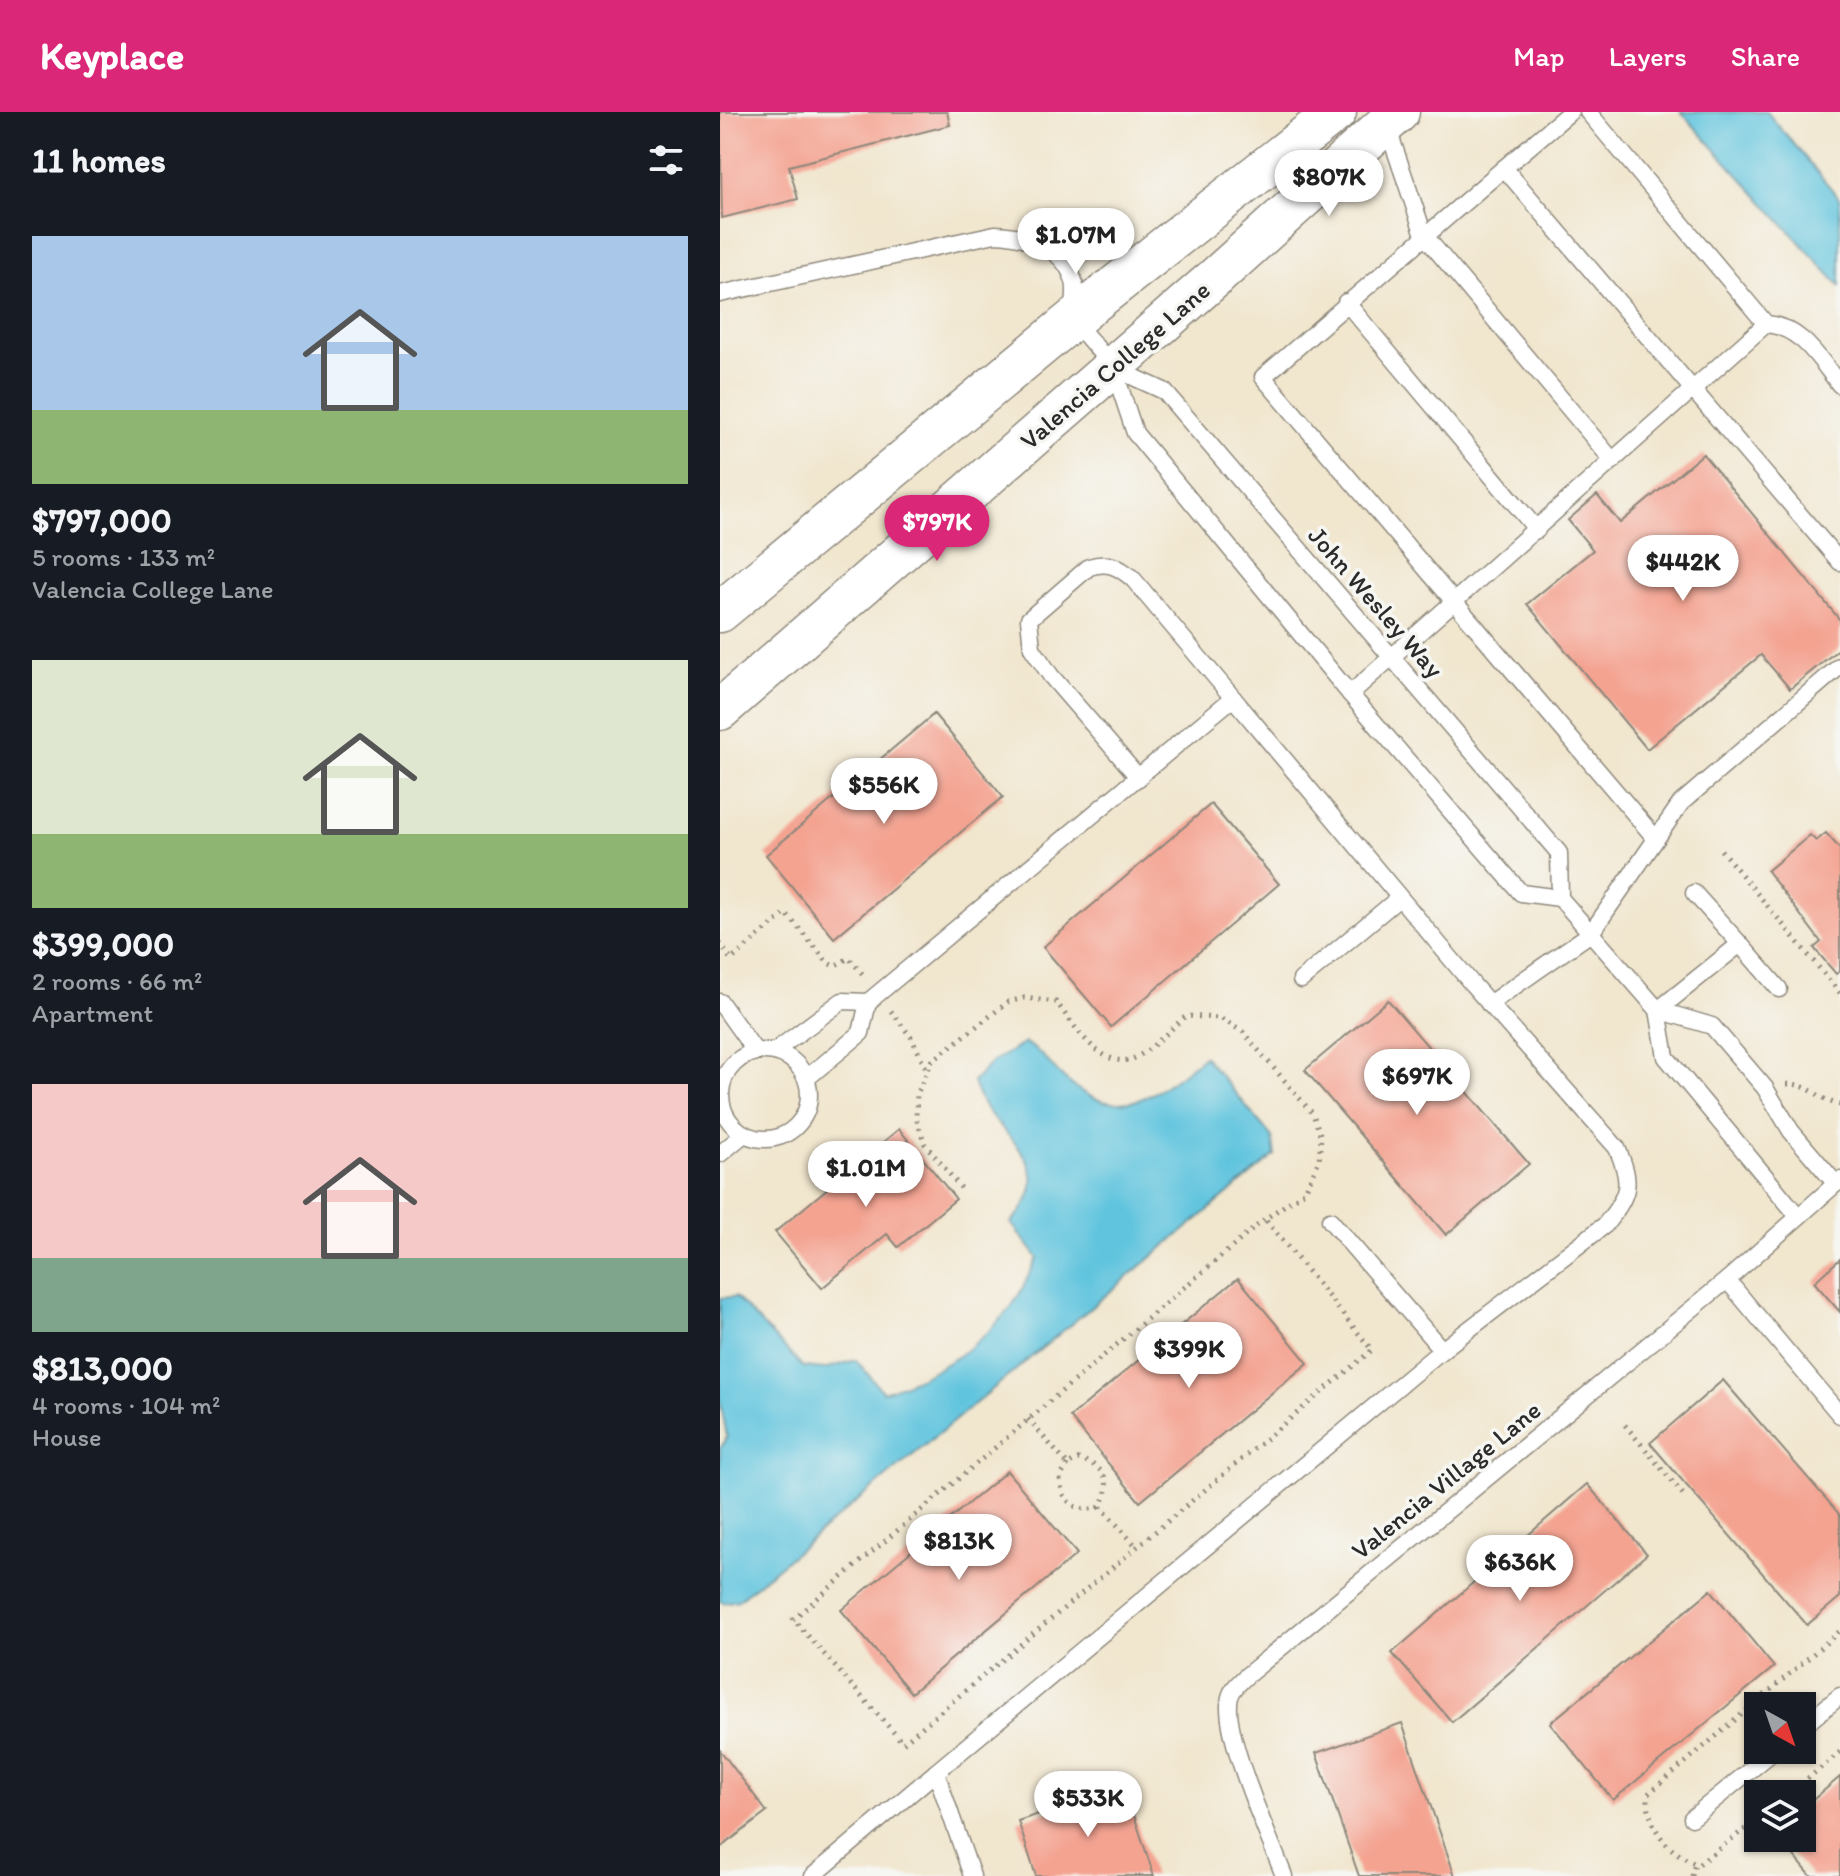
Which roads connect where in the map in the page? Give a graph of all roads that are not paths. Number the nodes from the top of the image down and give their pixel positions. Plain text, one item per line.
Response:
1 (1336, 112) edge
2 (1570, 112) edge
3 (1588, 112) edge
4 (1392, 118) edge
5 (1504, 168) junction
6 (1424, 235) junction
7 (720, 294) edge
8 (1346, 302) junction
9 (1073, 320) junction
10 (1766, 324) junction
11 (1113, 367) junction
12 (1840, 385) edge
13 (1693, 389) junction
14 (1613, 461) junction
15 (1537, 530) junction
16 (1840, 562) edge
17 (1454, 604) junction
18 (720, 612) edge
19 (1392, 657) junction
20 (1840, 666) edge
21 (1350, 694) junction
22 (1233, 698) junction
23 (720, 710) edge
24 (1139, 778) junction
25 (1656, 839) junction
26 (1694, 893) dead end
27 (1399, 898) junction
28 (1560, 898) junction
29 (1591, 933) junction
30 (1740, 944) junction
31 (1301, 980) dead end
32 (1779, 989) dead end
33 (720, 1002) edge
34 (868, 1002) junction
35 (1489, 1004) junction
36 (1658, 1010) junction
37 (755, 1051) junction
38 (775, 1051) junction
39 (723, 1070) edge
40 (807, 1078) junction
41 (720, 1101) edge
42 (744, 1134) junction
43 (720, 1154) edge
44 (1838, 1182) edge
45 (1798, 1216) junction
46 (1330, 1220) dead end
47 (1727, 1280) junction
48 (1442, 1350) junction
49 (1840, 1415) edge
50 (1840, 1696) edge
51 (1816, 1716) edge
52 (1758, 1764) edge
53 (936, 1772) junction
54 (1692, 1818) dead end
55 (813, 1876) edge
56 (972, 1876) edge
57 (1284, 1876) edge

1 - 9 street
2 - 5 lane
3 - 10 lane
4 - 6 lane
4 - 11 street, Valencia College Lane
5 - 6 lane
5 - 13 lane
6 - 8 lane
6 - 14 lane
7 - 9 lane
8 - 15 lane
8 - 17 lane
9 - 11 lane, John Wesley Way
9 - 18 street
10 - 12 lane
10 - 13 lane
11 - 19 lane, John Wesley Way
11 - 21 lane, John Wesley Way
11 - 23 street, Valencia College Lane
13 - 14 lane
13 - 16 lane
14 - 15 lane
15 - 17 lane
17 - 19 lane
17 - 25 lane
19 - 21 lane
19 - 28 lane, John Wesley Way
20 - 25 lane
21 - 28 lane, John Wesley Way
22 - 24 lane
22 - 24 lane
22 - 27 lane
24 - 34 lane
25 - 29 lane
26 - 30 lane
27 - 31 lane
27 - 35 lane
28 - 29 lane
29 - 35 lane
29 - 36 lane
30 - 32 lane
30 - 36 lane
33 - 37 lane
34 - 38 lane
34 - 40 lane
35 - 48 lane
36 - 44 lane
36 - 45 lane
37 - 38 lane
37 - 39 lane
38 - 40 lane
39 - 41 lane
40 - 42 lane
41 - 42 lane
42 - 43 lane
44 - 45 lane, Valencia Village Lane
45 - 47 lane, Valencia Village Lane
46 - 48 lane
47 - 49 lane
47 - 57 lane, Valencia Village Lane
48 - 53 lane
50 - 51 lane
52 - 54 lane
53 - 55 lane
53 - 56 lane

